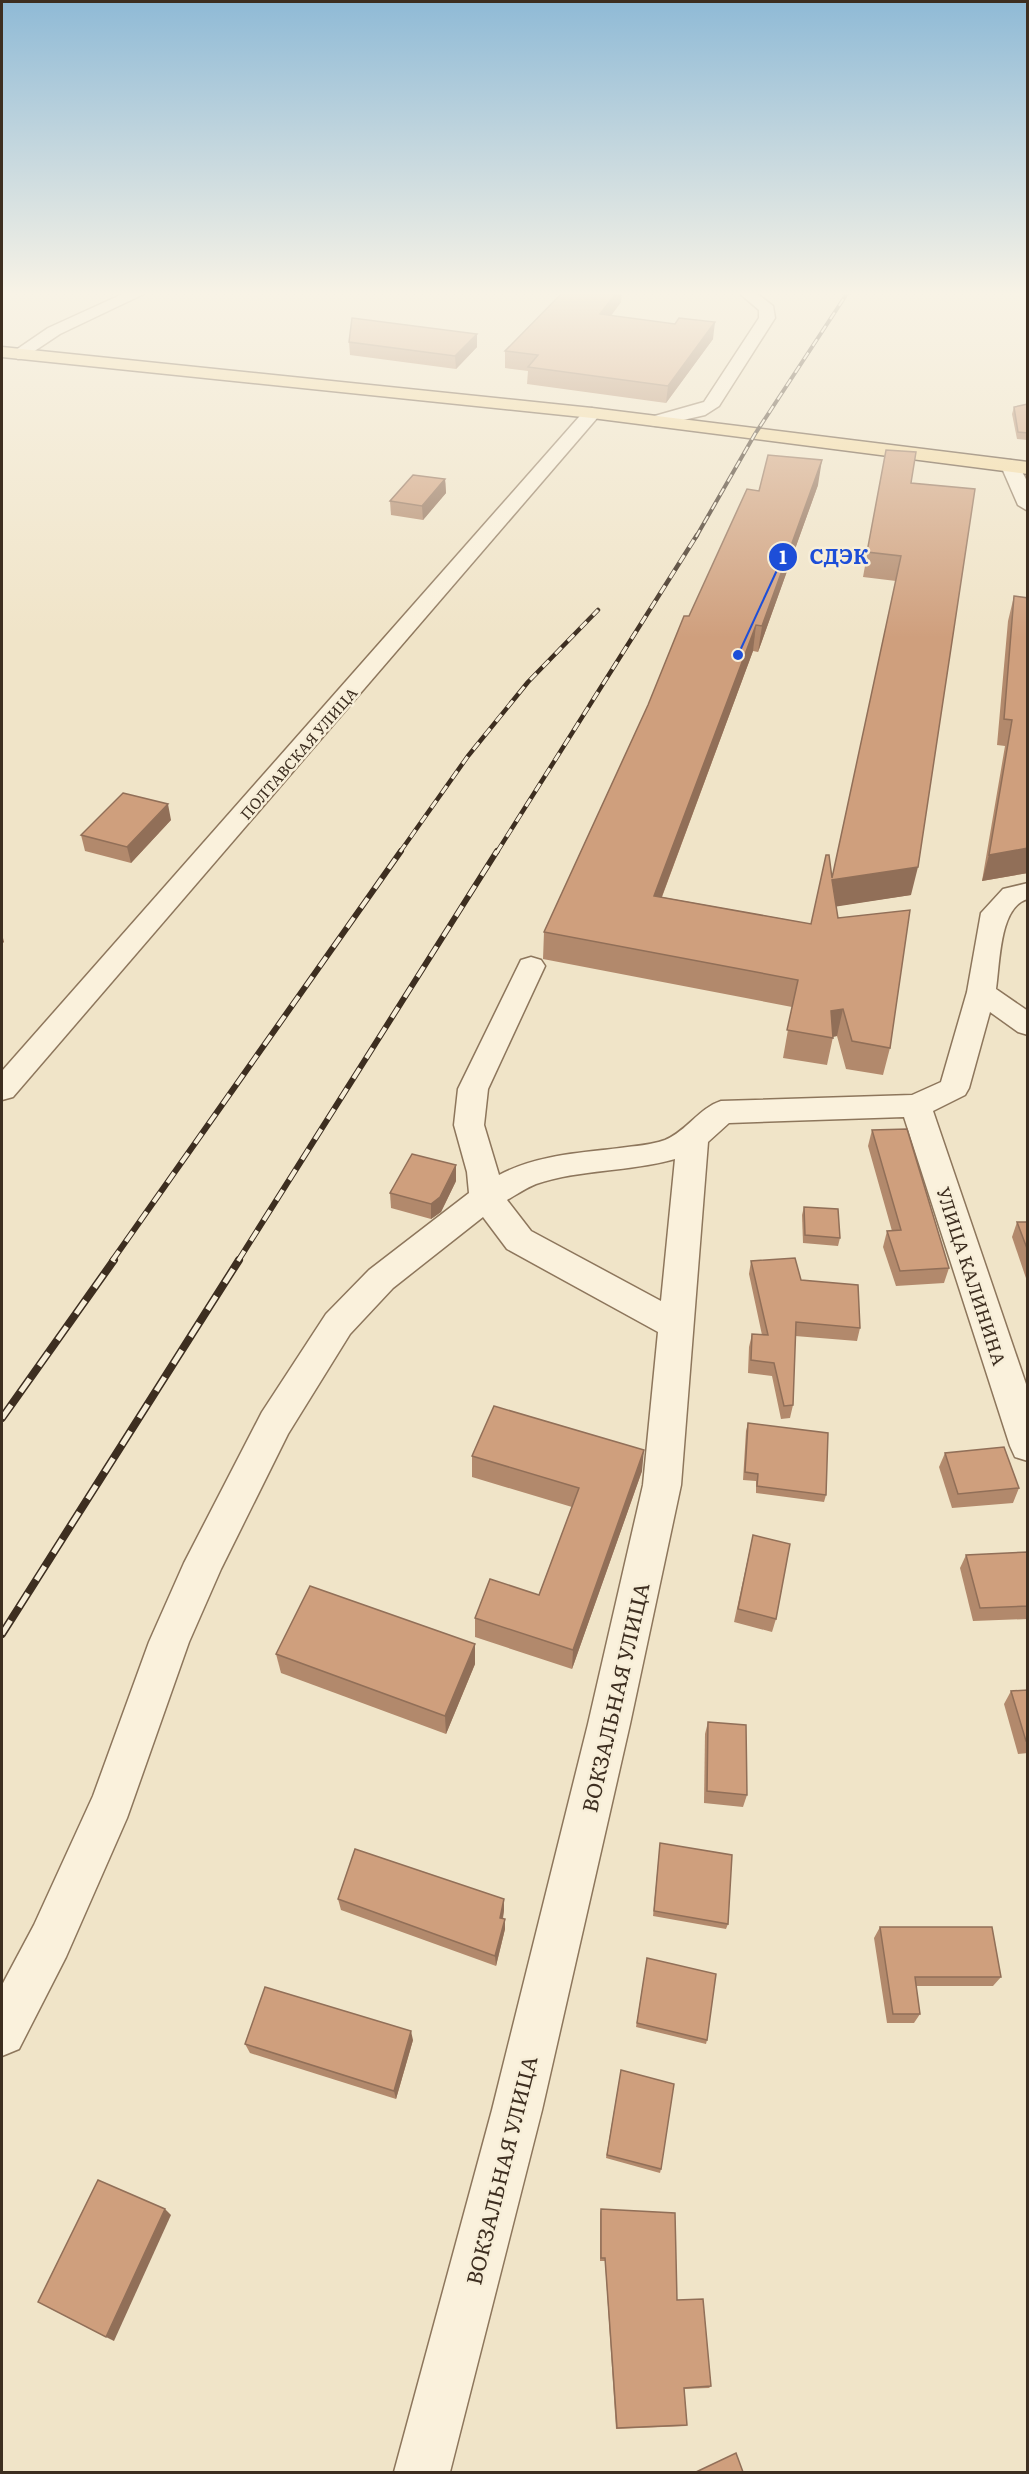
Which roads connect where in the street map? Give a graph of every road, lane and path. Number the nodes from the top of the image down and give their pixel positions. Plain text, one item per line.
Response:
1 (538, 407) edge
2 (707, 407) edge
3 (592, 413) junction
4 (657, 421) junction
5 (1019, 467) edge
6 (1028, 505) edge
7 (1028, 891) edge
8 (531, 966) dead end
9 (981, 992) junction
10 (1028, 1024) edge
11 (2, 1090) edge
12 (916, 1106) junction
13 (693, 1138) junction
14 (486, 1197) junction
15 (676, 1325) junction
16 (1028, 1446) edge
17 (2, 2032) edge
18 (422, 2472) edge

1 - 3 main road
2 - 4 street
3 - 4 main road
3 - 11 street, ПОЛТАВСКАЯ УЛИЦА
4 - 5 main road
5 - 6 street
7 - 9 street
8 - 14 street
9 - 10 street
9 - 12 street
12 - 13 street
12 - 16 street, УЛИЦА КАЛИНИНА
13 - 14 street
13 - 15 street, ВОКЗАЛЬНАЯ УЛИЦА
14 - 15 street
14 - 17 street
15 - 18 street, ВОКЗАЛЬНАЯ УЛИЦА

